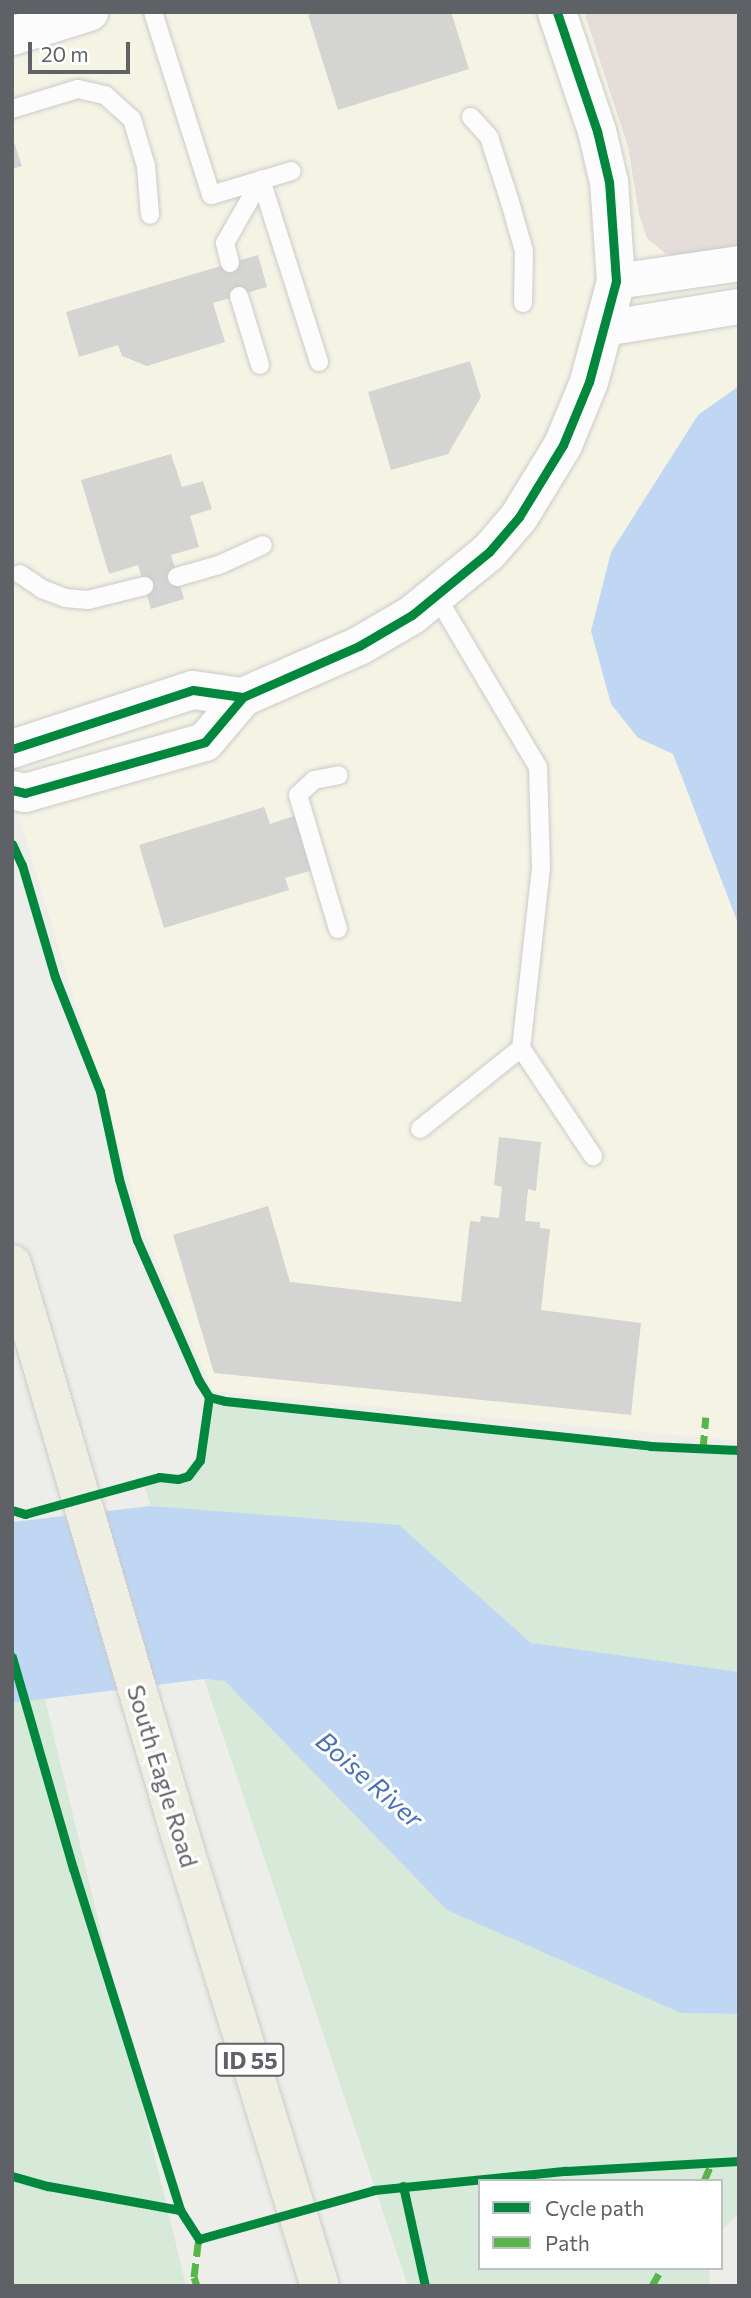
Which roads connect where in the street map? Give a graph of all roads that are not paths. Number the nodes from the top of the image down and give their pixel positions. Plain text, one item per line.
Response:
1 (89, 12) edge
2 (153, 12) edge
3 (557, 12) edge
4 (12, 36) edge
5 (12, 109) edge
6 (471, 117) dead end
7 (292, 171) dead end
8 (261, 180) junction
9 (150, 215) dead end
10 (230, 263) dead end
11 (739, 263) edge
12 (616, 281) junction
13 (239, 296) dead end
14 (523, 303) dead end
15 (739, 306) edge
16 (604, 328) junction
17 (319, 362) dead end
18 (260, 365) dead end
19 (263, 545) dead end
20 (20, 574) dead end
21 (177, 577) dead end
22 (144, 586) dead end
23 (437, 597) junction
24 (243, 697) junction
25 (12, 749) edge
26 (339, 775) dead end
27 (12, 790) edge
28 (338, 929) dead end
29 (521, 1048) junction
30 (420, 1129) dead end
31 (593, 1156) dead end
32 (12, 1264) edge
33 (320, 2286) edge

1 - 4 street
2 - 8 lane
3 - 12 street
5 - 9 lane
6 - 14 lane
7 - 8 lane
8 - 10 lane
8 - 17 lane
11 - 12 street
12 - 16 street
13 - 18 lane
15 - 16 street
16 - 23 street
19 - 21 lane
20 - 22 lane
23 - 24 street
23 - 29 lane
24 - 25 street
24 - 27 street
26 - 28 lane
29 - 30 lane
29 - 31 lane
32 - 33 highway, South Eagle Road / ID 55

